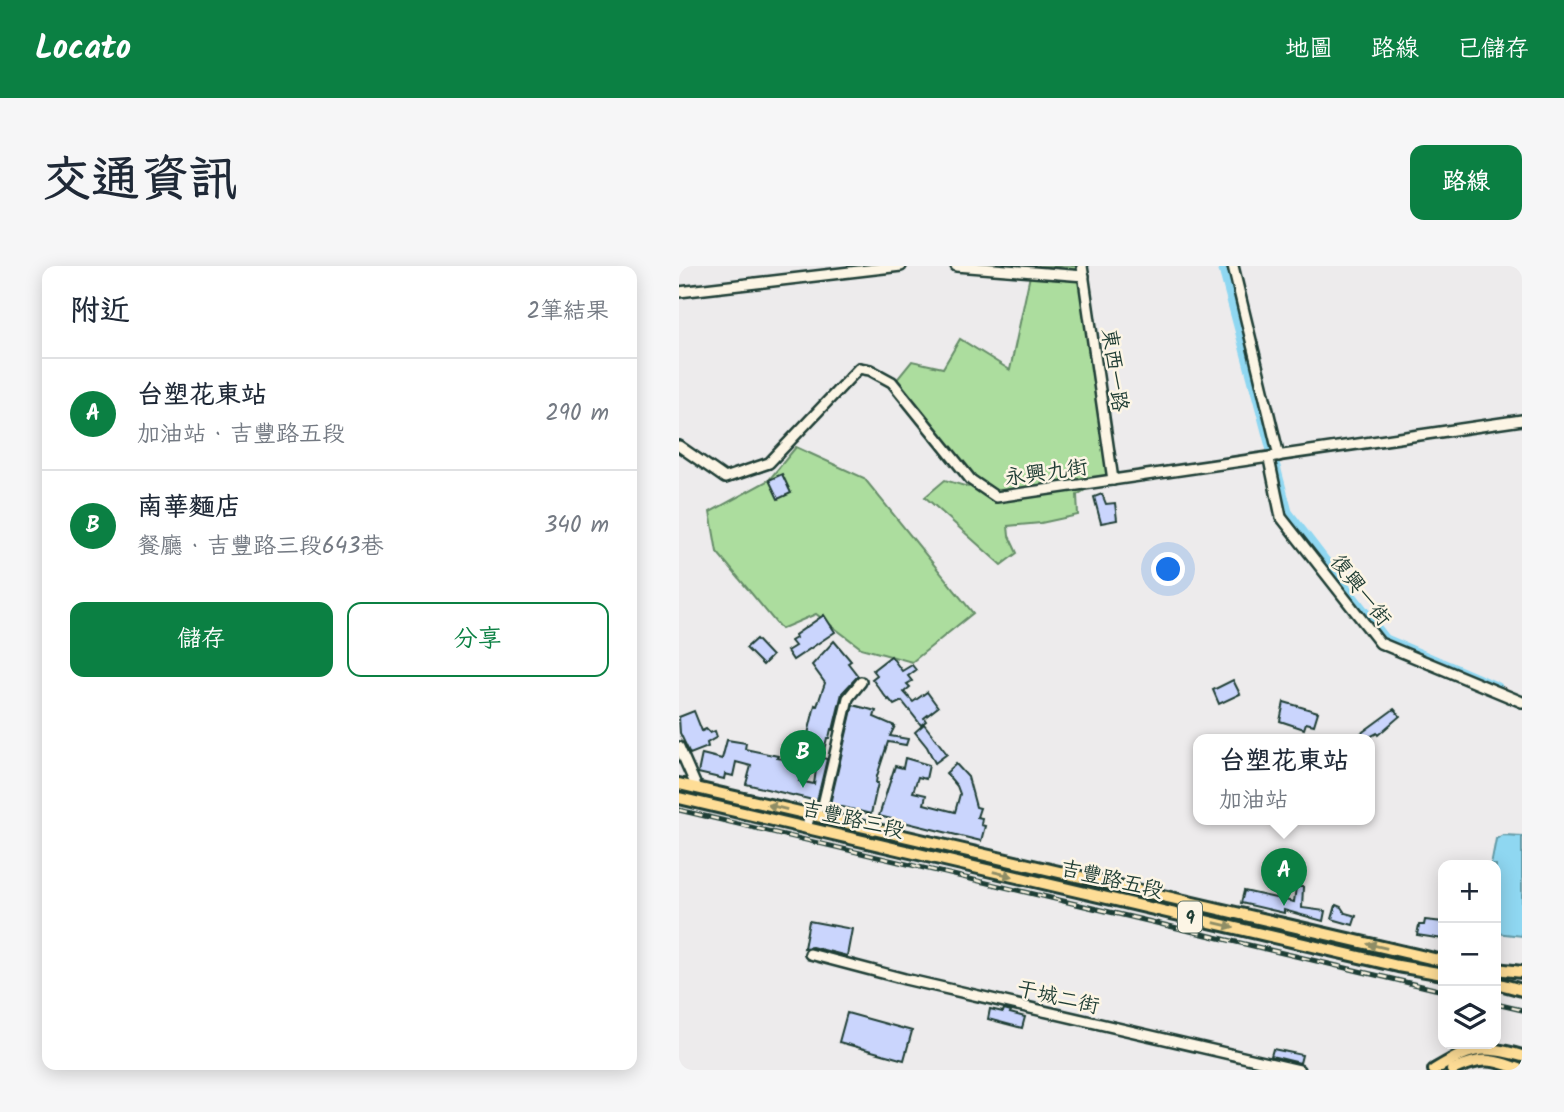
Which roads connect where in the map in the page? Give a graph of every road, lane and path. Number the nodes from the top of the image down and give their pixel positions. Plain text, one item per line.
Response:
1 (901, 266) edge
2 (956, 266) edge
3 (1233, 266) edge
4 (1083, 271) edge
5 (679, 292) edge
6 (1522, 420) edge
7 (679, 446) edge
8 (1274, 457) junction
9 (1113, 480) junction
10 (861, 682) dead end
11 (1522, 702) edge
12 (679, 747) edge
13 (679, 784) edge
14 (697, 788) junction
15 (679, 798) edge
16 (810, 815) junction
17 (806, 828) junction
18 (939, 845) joint
19 (936, 858) joint
20 (810, 954) dead end
21 (1438, 960) edge
22 (1501, 970) edge
23 (1522, 972) edge
24 (1438, 973) edge
25 (1501, 984) edge
26 (1522, 988) edge
27 (1522, 1056) edge
28 (1450, 1067) edge
29 (1299, 1070) edge
30 (1434, 1070) edge
31 (1521, 1070) edge

1 - 5 street
2 - 4 street
3 - 8 street, 復興一街
4 - 9 street, 東西一路
6 - 8 street, 永興九街
7 - 9 street, 永興九街
8 - 9 street, 永興九街
8 - 11 street, 復興一街
10 - 16 street
12 - 14 street
13 - 14 main road, 吉豐路三段 / 9
16 -> 14 main road, 吉豐路三段 / 9
15 - 17 main road, 吉豐路三段 / 9
16 - 17 street
16 - 18 main road, 吉豐路三段 / 9
17 - 19 main road, 吉豐路三段 / 9
21 -> 18 main road, 吉豐路五段 / 9
19 -> 24 main road, 吉豐路五段 / 9
20 - 29 street, 干城二街
22 - 23 main road
25 - 26 main road
27 - 28 main road
28 - 30 main road
28 - 31 main road

